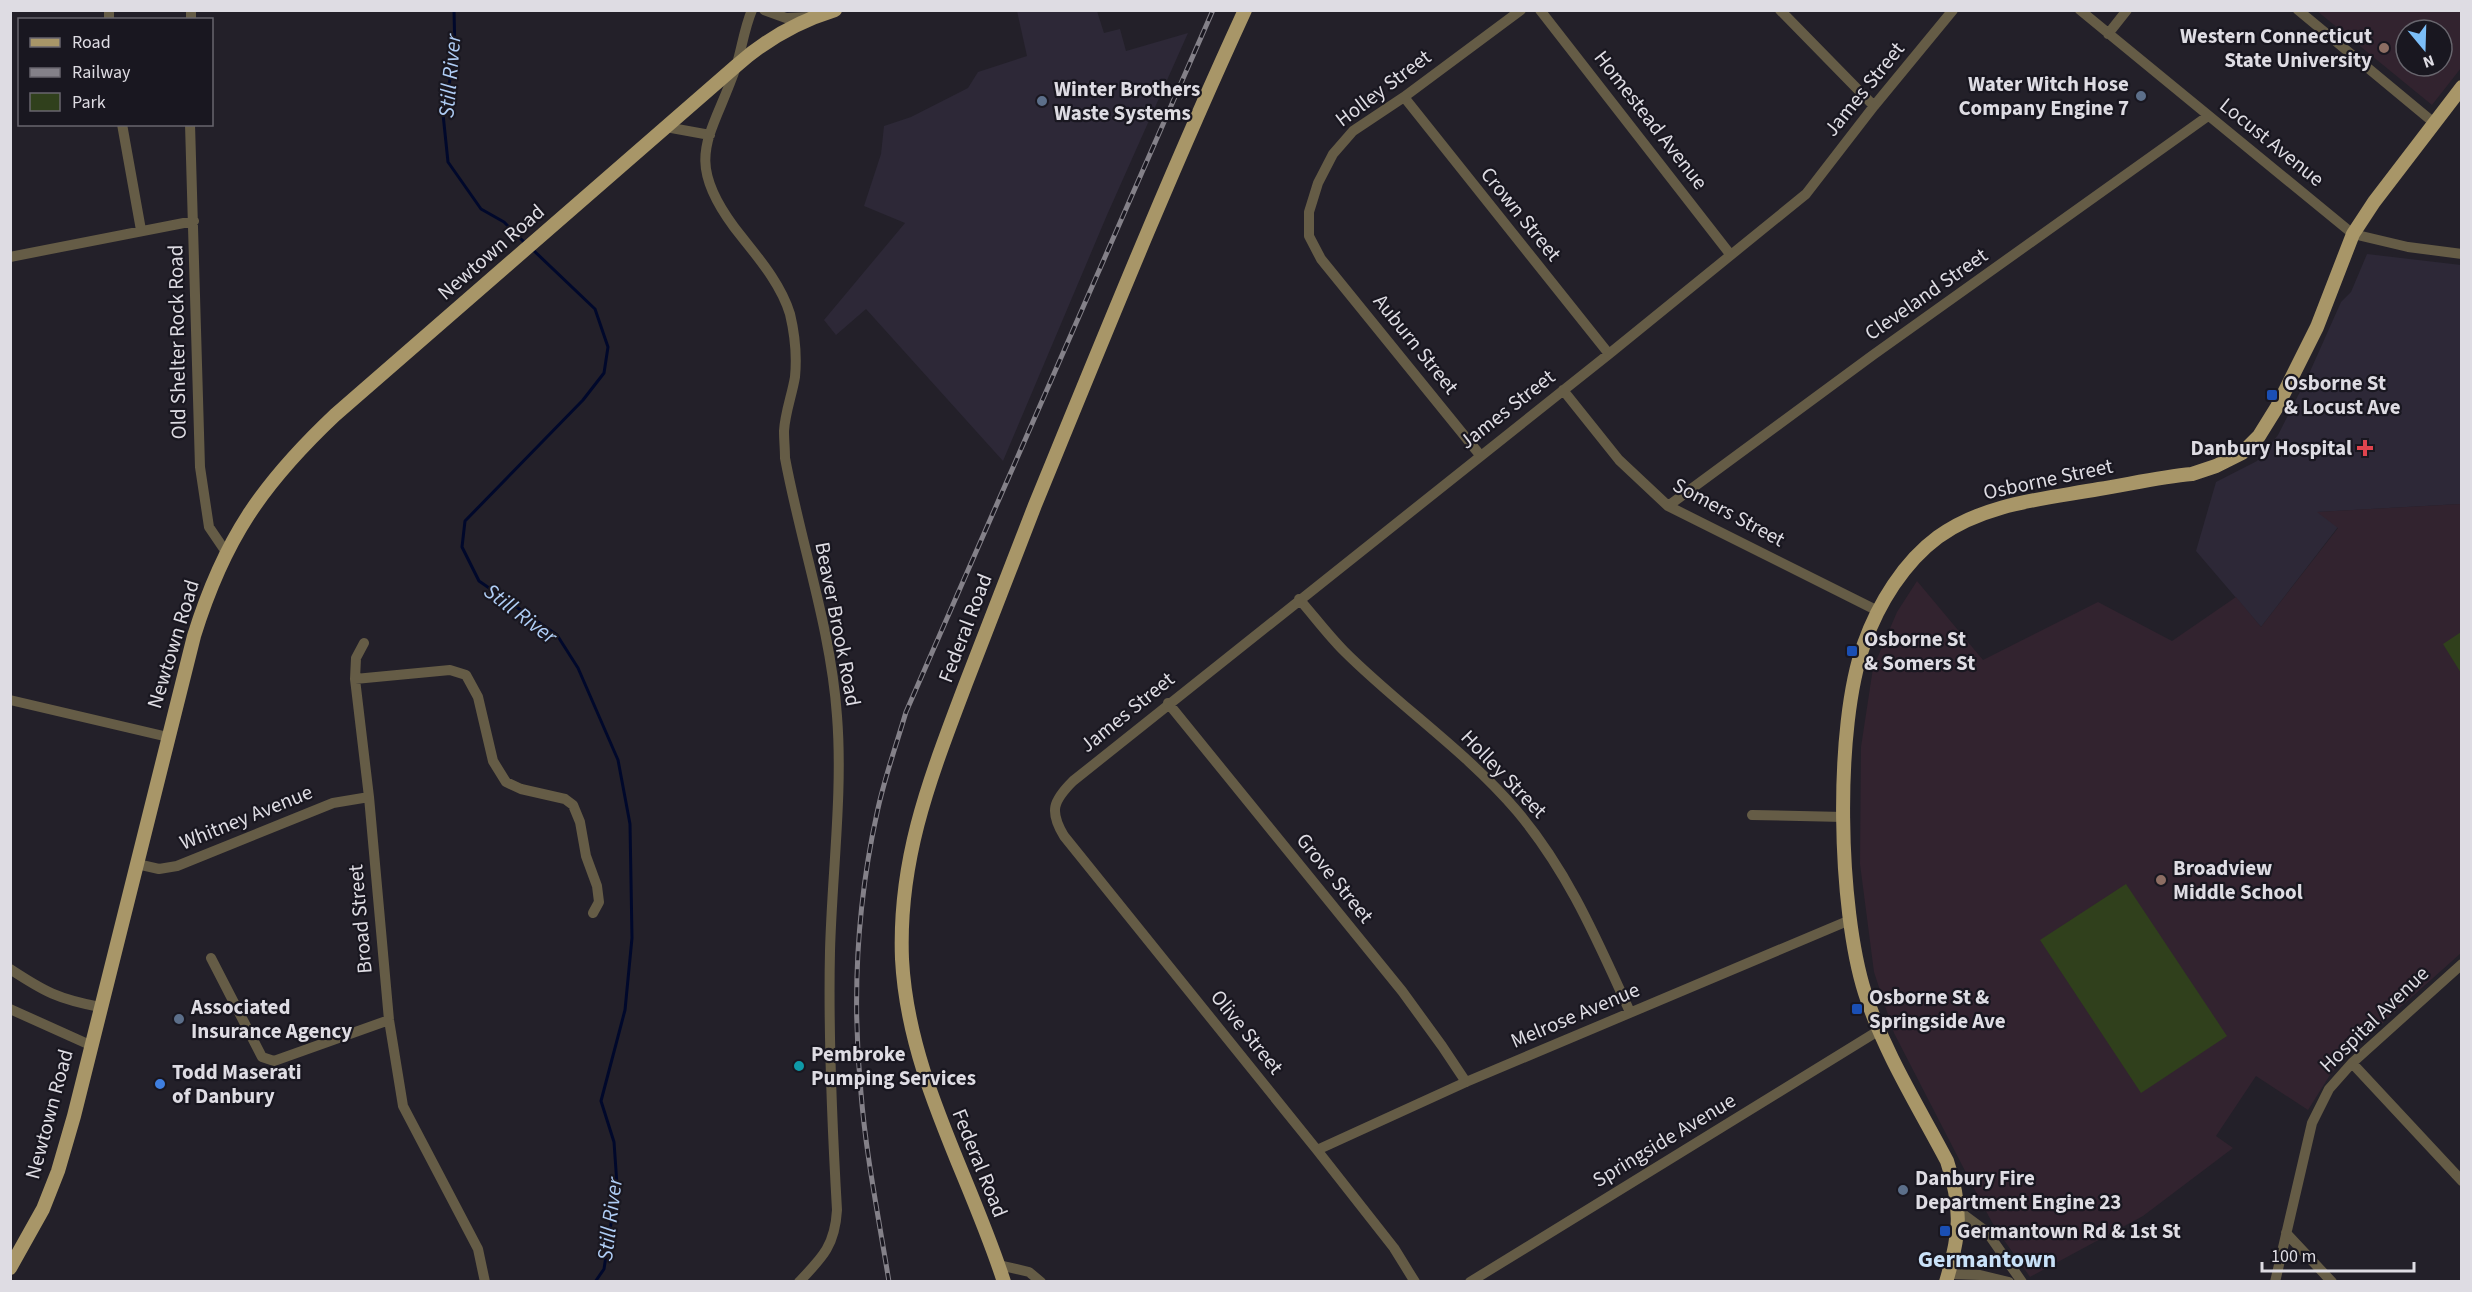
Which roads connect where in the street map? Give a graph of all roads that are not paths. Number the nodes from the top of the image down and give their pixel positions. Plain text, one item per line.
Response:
1 (752, 10) edge
2 (764, 10) edge
3 (835, 10) edge
4 (1245, 10) edge
5 (1521, 10) edge
6 (1540, 10) edge
7 (1780, 10) edge
8 (1953, 10) edge
9 (2080, 10) edge
10 (2127, 10) edge
11 (2298, 10) edge
12 (816, 16) junction
13 (2108, 33) junction
14 (736, 66) junction
15 (2462, 87) edge
16 (1404, 97) junction
17 (1874, 106) junction
18 (2208, 116) junction
19 (2433, 122) junction
20 (122, 126) edge
21 (190, 126) edge
22 (666, 127) junction
23 (710, 135) junction
24 (194, 220) junction
25 (141, 230) junction
26 (2353, 234) junction
27 (1730, 254) junction
28 (2462, 254) edge
29 (10, 257) edge
30 (1322, 259) joint
31 (1609, 354) junction
32 (1563, 390) junction
33 (1480, 454) junction
34 (1668, 506) junction
35 (226, 552) junction
36 (1299, 599) junction
37 (1878, 611) junction
38 (364, 644) dead end
39 (355, 679) junction
40 (10, 700) edge
41 (1168, 703) junction
42 (168, 736) junction
43 (369, 797) junction
44 (1054, 806) joint
45 (1752, 815) dead end
46 (1844, 817) junction
47 (137, 864) junction
48 (593, 913) dead end
49 (1850, 920) junction
50 (211, 958) dead end
51 (2462, 964) edge
52 (10, 969) edge
53 (100, 1007) junction
54 (10, 1009) edge
55 (1630, 1012) junction
56 (389, 1020) junction
57 (1878, 1031) junction
58 (90, 1045) junction
59 (2352, 1063) junction
60 (1466, 1082) junction
61 (1317, 1150) junction
62 (2462, 1181) edge
63 (1959, 1212) junction
64 (2286, 1233) junction
65 (999, 1265) junction
66 (10, 1268) edge
67 (1947, 1278) edge
68 (485, 1281) edge
69 (799, 1281) edge
70 (1004, 1281) edge
71 (1041, 1281) edge
72 (1415, 1281) edge
73 (1470, 1281) edge
74 (2009, 1281) edge
75 (2022, 1281) edge
76 (2276, 1281) edge
77 (2332, 1281) edge

1 - 14 street, Beaver Brook Road
2 - 12 street
3 - 12 main road, Newtown Road
4 - 65 main road, Federal Road
5 - 16 street, Holley Street
6 - 27 street, Homestead Avenue
7 - 17 street
8 - 17 street, James Street
9 - 13 street, Locust Avenue
10 - 13 street
11 - 19 street
12 - 14 main road, Newtown Road
13 - 18 street, Locust Avenue
14 - 22 main road, Newtown Road
14 - 23 street, Beaver Brook Road
15 - 19 main road, Osborne Street
16 - 30 street, Holley Street
16 - 31 street, Crown Street
17 - 27 street, James Street
18 - 26 street, Locust Avenue
18 - 34 street, Cleveland Street
19 - 26 main road, Osborne Street
20 - 25 street
21 - 24 street, Old Shelter Rock Road
22 - 23 street
22 - 35 main road, Newtown Road
23 - 69 street, Beaver Brook Road
24 - 25 street
24 - 35 street, Old Shelter Rock Road
25 - 29 street
26 - 28 street, Locust Avenue
26 - 37 main road, Osborne Street
27 - 31 street, James Street
30 - 33 street, Auburn Street
31 - 32 street, James Street
32 - 33 street, James Street
32 - 34 street, Somers Street
33 - 36 street, James Street
34 - 37 street, Somers Street
35 - 42 main road, Newtown Road
36 - 41 street, James Street
36 - 55 street, Holley Street
37 - 46 main road, Osborne Street
38 - 39 street, Broad Street
39 - 43 street, Broad Street
39 - 48 street
40 - 42 street
41 - 44 street, James Street
41 - 60 street, Grove Street
42 - 47 main road, Newtown Road
43 - 47 street, Whitney Avenue
43 - 56 street, Broad Street
44 - 61 street, Olive Street
45 - 46 street
46 - 49 main road, Osborne Street
47 - 53 main road, Newtown Road
49 - 55 street, Melrose Avenue
49 - 57 main road, Osborne Street
50 - 56 street
51 - 59 street, Hospital Avenue
52 - 53 street
53 - 58 main road, Newtown Road
54 - 58 street
55 - 60 street, Melrose Avenue
56 - 68 street, Broad Street
57 - 63 main road, Osborne Street
57 - 73 street, Springside Avenue
58 - 66 main road, Newtown Road
59 - 62 street
59 - 64 street, Hospital Avenue
60 - 61 street, Melrose Avenue
61 - 72 street, Olive Street
63 - 67 main road, Osborne Street
63 - 75 street
64 - 76 street, Hospital Avenue
64 - 77 street
65 - 70 main road, Federal Road
65 - 71 street
67 - 74 street

